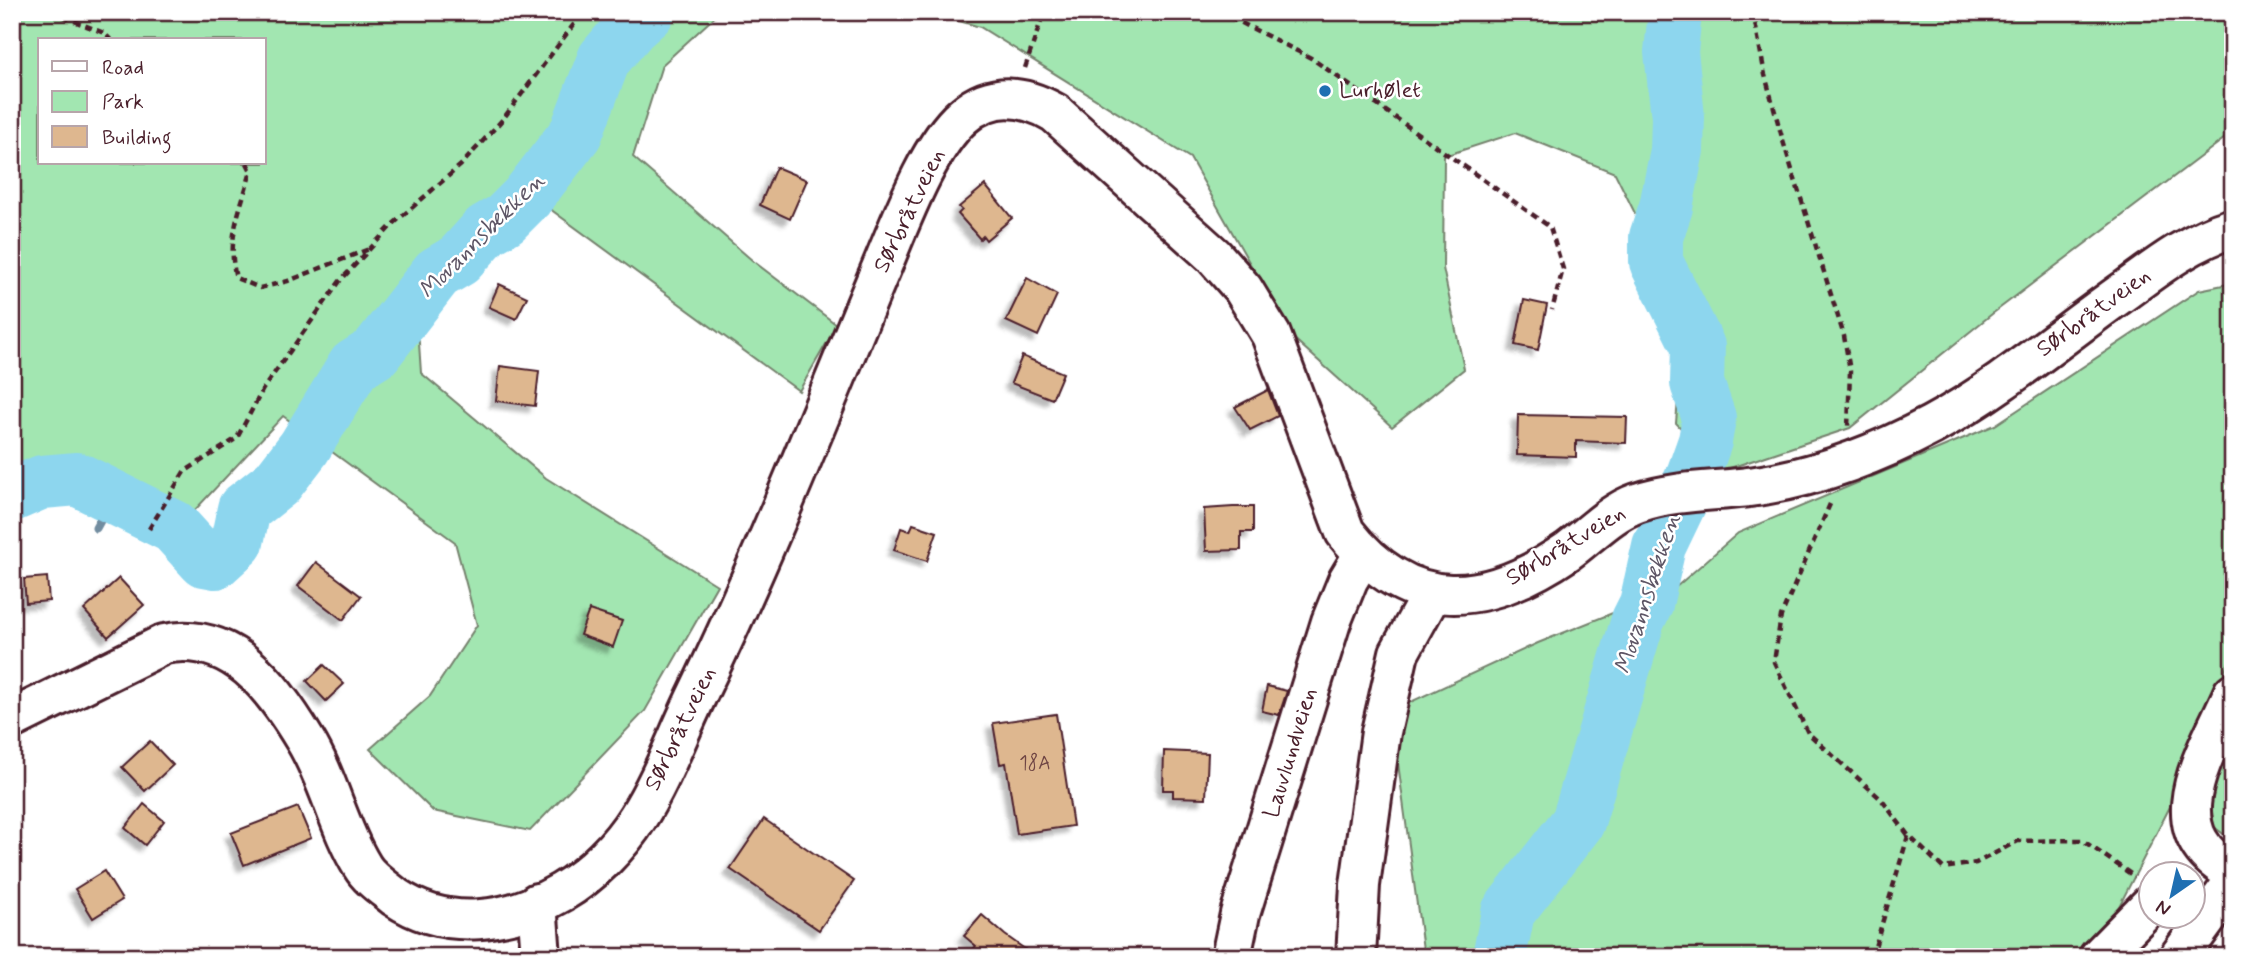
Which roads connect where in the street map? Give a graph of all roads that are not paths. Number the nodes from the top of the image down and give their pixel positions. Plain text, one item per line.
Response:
1 (2233, 228) edge
2 (1363, 555) junction
3 (1432, 593) junction
4 (2233, 692) edge
5 (12, 719) edge
6 (2233, 874) edge
7 (2206, 881) edge
8 (2233, 883) edge
9 (537, 903) junction
10 (2136, 904) edge
11 (541, 957) edge
12 (1231, 957) edge
13 (1356, 957) edge
14 (2099, 957) edge
15 (2179, 957) edge

1 - 3 street, Sørbråtveien
2 - 3 street, Sørbråtveien
2 - 9 street, Sørbråtveien
2 - 12 street, Lauvlundveien
3 - 13 street
4 - 6 street
5 - 9 street, Sørbråtveien
6 - 7 street
8 - 15 street
9 - 11 street
10 - 14 street

